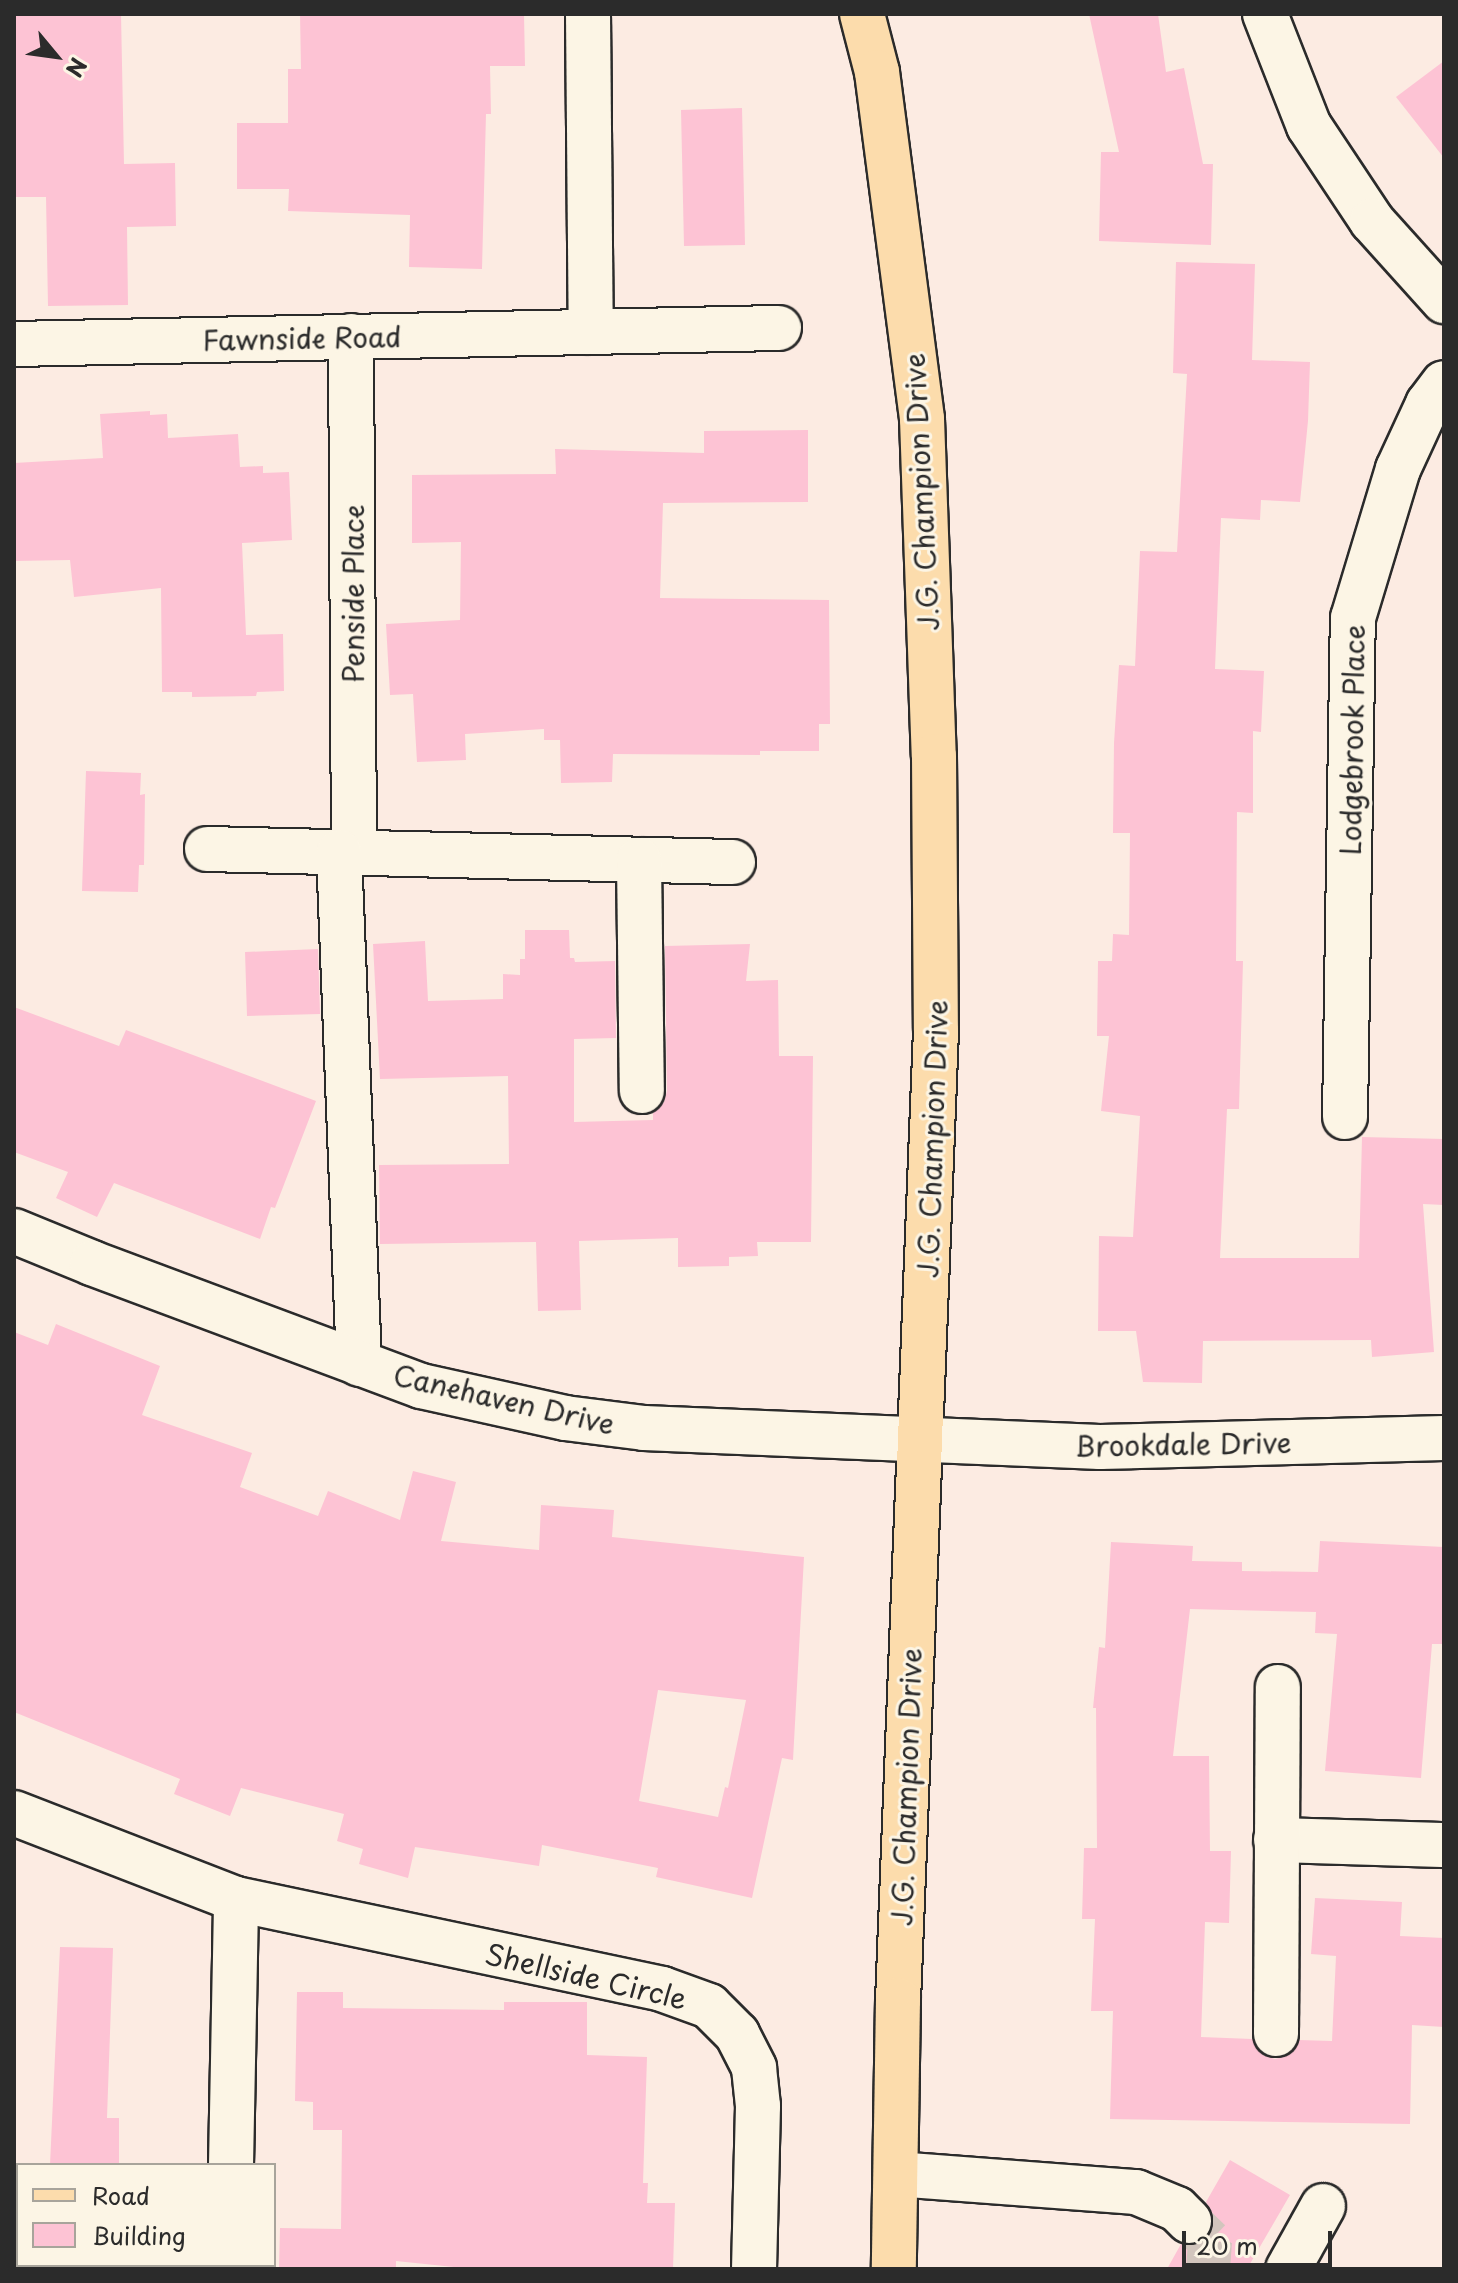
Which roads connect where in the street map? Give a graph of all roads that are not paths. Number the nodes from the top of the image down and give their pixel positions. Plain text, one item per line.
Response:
1 (588, 14) edge
2 (862, 14) edge
3 (1265, 14) edge
4 (1444, 301) edge
5 (779, 328) dead end
6 (591, 332) junction
7 (351, 336) junction
8 (14, 344) edge
9 (1444, 383) edge
10 (207, 849) dead end
11 (346, 852) junction
12 (639, 860) junction
13 (733, 862) dead end
14 (642, 1091) dead end
15 (1345, 1117) dead end
16 (14, 1231) edge
17 (359, 1364) junction
18 (1444, 1438) edge
19 (923, 1440) junction
20 (1278, 1687) dead end
21 (14, 1813) edge
22 (1276, 1840) junction
23 (1444, 1845) edge
24 (236, 1899) junction
25 (1276, 2034) dead end
26 (231, 2163) edge
27 (896, 2174) junction
28 (1323, 2206) dead end
29 (1189, 2221) tunnel mouth
30 (1300, 2265) edge
31 (754, 2269) edge
32 (894, 2269) edge

1 - 6 street
2 - 19 main road, J.G. Champion Drive
3 - 4 street
5 - 6 street, Fawnside Road
6 - 7 street, Fawnside Road
7 - 8 street, Fawnside Road
7 - 11 street, Penside Place
9 - 15 street, Lodgebrook Place
10 - 11 street
11 - 12 street
11 - 17 street, Penside Place
12 - 13 street
12 - 14 street
16 - 17 street, Canehaven Drive
17 - 19 street, Canehaven Drive
18 - 19 street, Brookdale Drive
19 - 27 main road, J.G. Champion Drive
20 - 22 street
21 - 24 street, Shellside Circle
22 - 23 street
22 - 25 street
24 - 26 street
24 - 31 street, Shellside Circle
27 - 29 street
27 - 32 main road, J.G. Champion Drive
28 - 30 street

